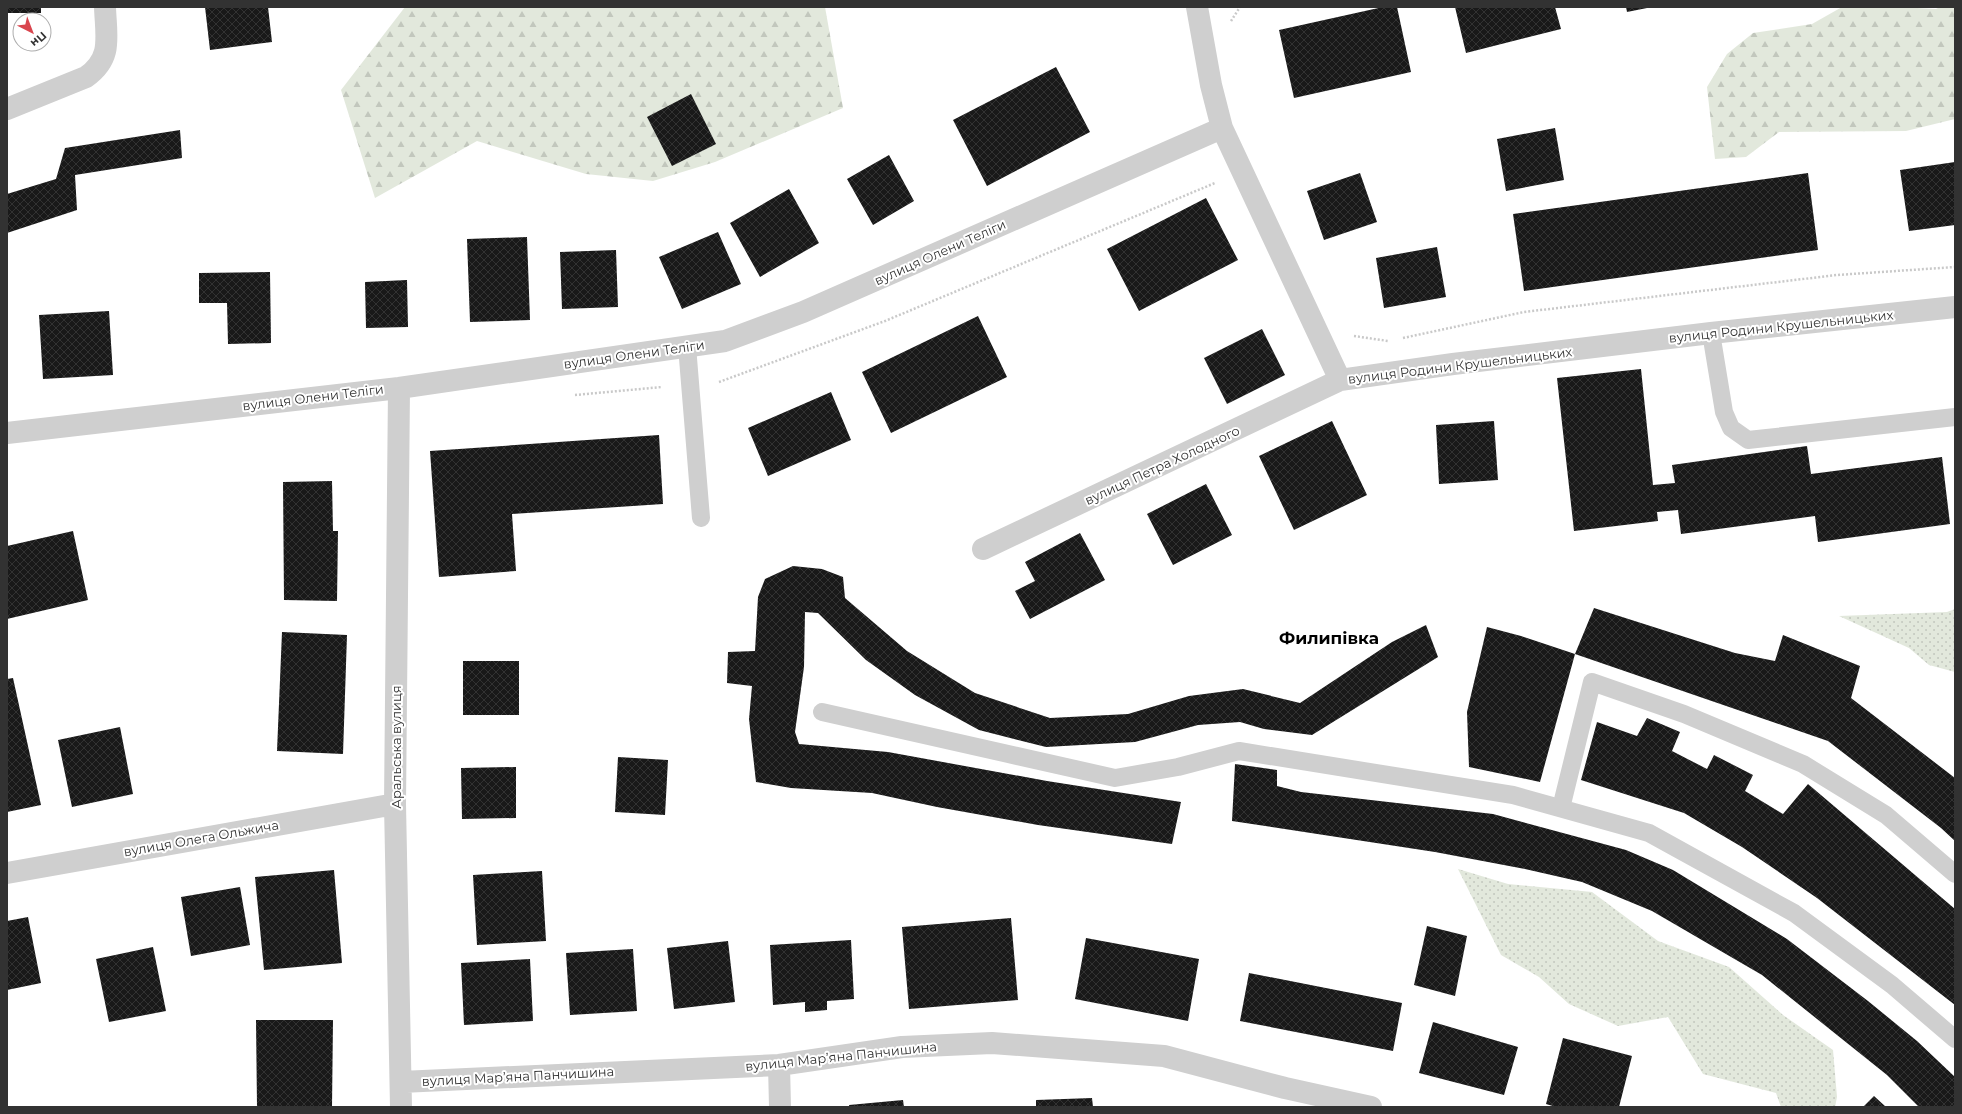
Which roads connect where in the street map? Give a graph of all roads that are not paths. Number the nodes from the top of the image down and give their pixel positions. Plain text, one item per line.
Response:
1 (105, 7) edge
2 (1196, 7) edge
3 (7, 109) edge
4 (1222, 128) junction
5 (1955, 307) edge
6 (1711, 333) junction
7 (687, 346) junction
8 (1340, 380) junction
9 (399, 388) junction
10 (1955, 417) edge
11 (7, 433) edge
12 (701, 518) dead end
13 (983, 549) dead end
14 (822, 712) dead end
15 (395, 804) junction
16 (1561, 808) junction
17 (7, 873) edge
18 (1955, 874) edge
19 (1955, 1039) edge
20 (779, 1065) junction
21 (401, 1082) junction
22 (401, 1107) edge
23 (780, 1107) edge
24 (1371, 1107) edge

1 - 3 street
2 - 4 street, вулиця Родини Крушельницьких
4 - 7 street, вулиця Олени Теліги
4 - 8 street, вулиця Родини Крушельницьких
5 - 6 street, вулиця Родини Крушельницьких
6 - 8 street, вулиця Родини Крушельницьких
6 - 10 lane
7 - 9 street, вулиця Олени Теліги
7 - 12 lane
8 - 13 street, вулиця Петра Холодного
9 - 11 street, вулиця Олени Теліги
9 - 15 street, Аральська вулиця
14 - 16 lane
15 - 17 street, вулиця Олега Ольжича
15 - 21 street, Аральська вулиця
16 - 18 lane
16 - 19 lane
20 - 21 street, вулиця Марʼяна Панчишина
20 - 23 street
20 - 24 street, вулиця Марʼяна Панчишина
21 - 22 street, Аральська вулиця

